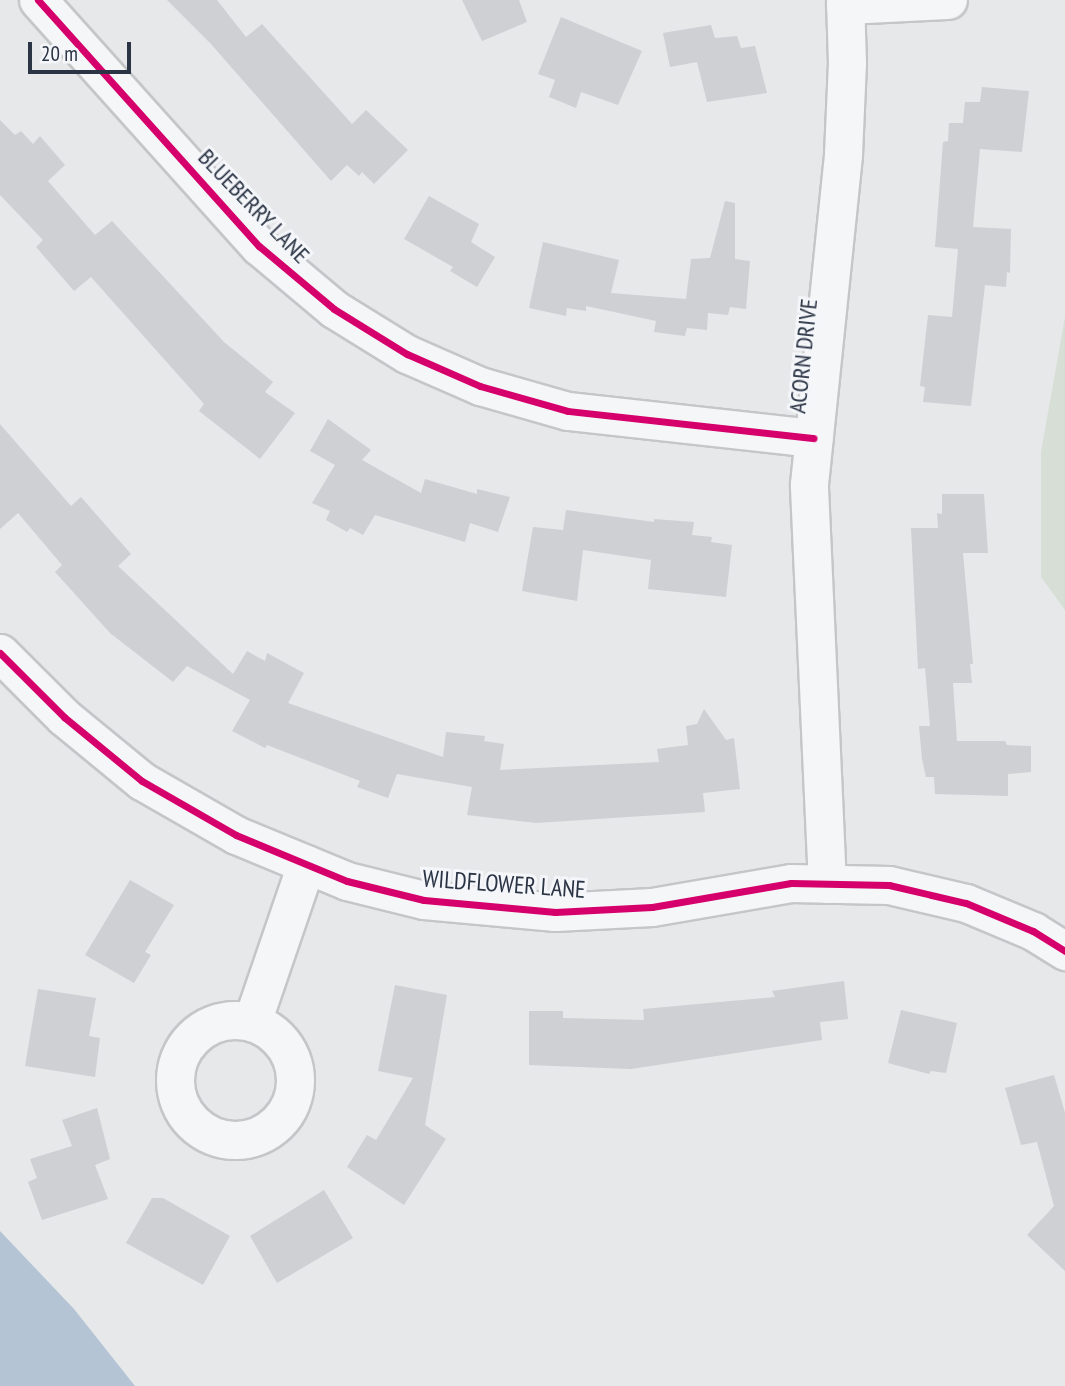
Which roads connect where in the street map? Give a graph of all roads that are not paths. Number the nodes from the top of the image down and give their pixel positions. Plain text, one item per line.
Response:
1 (38, 0) edge
2 (948, 0) edge
3 (845, 3) edge
4 (814, 438) junction
5 (0, 653) edge
6 (306, 864) junction
7 (827, 884) junction
8 (1065, 951) edge
9 (252, 1022) dead end

1 - 4 street, BLUEBERRY LANE
2 - 3 street
3 - 4 street, ACORN DRIVE
4 - 7 street, ACORN DRIVE
5 - 6 street, WILDFLOWER LANE
6 - 7 street, WILDFLOWER LANE
6 - 9 street
7 - 8 street, WILDFLOWER LANE

